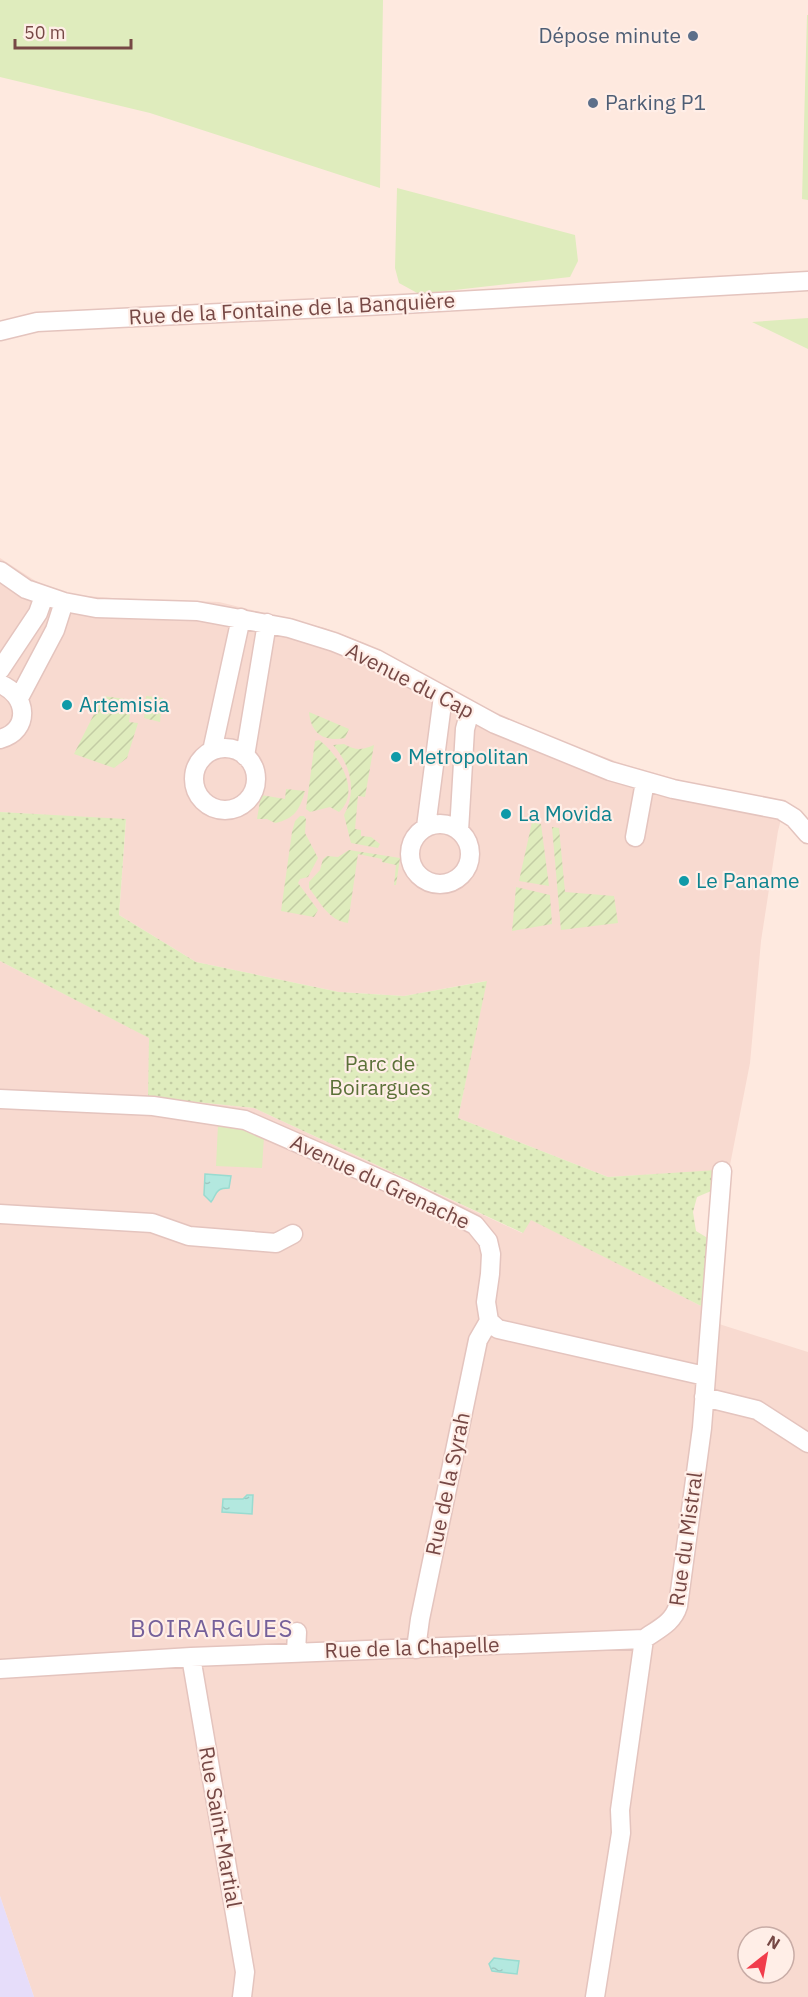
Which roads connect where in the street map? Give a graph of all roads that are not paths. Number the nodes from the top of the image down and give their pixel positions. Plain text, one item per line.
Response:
1 (808, 281) edge
2 (0, 331) edge
3 (0, 571) edge
4 (44, 596) junction
5 (64, 602) junction
6 (241, 618) junction
7 (267, 623) junction
8 (0, 670) edge
9 (0, 684) edge
10 (444, 696) junction
11 (19, 698) junction
12 (470, 711) junction
13 (0, 739) edge
14 (212, 751) junction
15 (245, 756) junction
16 (645, 782) junction
17 (426, 827) junction
18 (459, 831) junction
19 (808, 834) edge
20 (634, 837) dead end
21 (0, 1099) edge
22 (722, 1171) dead end
23 (0, 1214) edge
24 (293, 1234) dead end
25 (489, 1321) junction
26 (705, 1376) junction
27 (704, 1397) junction
28 (808, 1443) edge
29 (297, 1632) dead end
30 (644, 1639) junction
31 (416, 1649) junction
32 (296, 1653) junction
33 (191, 1657) junction
34 (0, 1669) edge
35 (242, 1997) edge
36 (595, 1997) edge

1 - 2 street, Rue de la Fontaine de la Banquière
3 - 4 street, Avenue du Cap
4 - 5 street, Avenue du Cap
4 - 8 street
5 - 6 street, Avenue du Cap
5 - 11 street
6 - 7 street, Avenue du Cap
6 - 14 street
7 - 10 street, Avenue du Cap
7 - 15 street
9 - 11 street
10 - 12 street, Avenue du Cap
10 - 17 street
11 - 13 street
12 - 16 street, Avenue du Cap
12 - 18 street
14 - 15 street
14 - 15 street
16 - 19 street, Avenue du Cap
16 - 20 street
17 - 18 street
17 - 18 street
21 - 25 street, Avenue du Grenache
22 - 26 street, Rue du Mistral
23 - 24 street
25 - 26 street
25 - 31 street, Rue de la Syrah
26 - 27 street, Rue du Mistral
27 - 28 street
27 - 30 street, Rue du Mistral
29 - 32 street
30 - 31 street, Rue de la Chapelle
30 - 36 street
31 - 32 street, Rue de la Chapelle
32 - 33 street, Rue de la Chapelle
33 - 34 street, Rue de la Chapelle
33 - 35 street, Rue Saint-Martial

